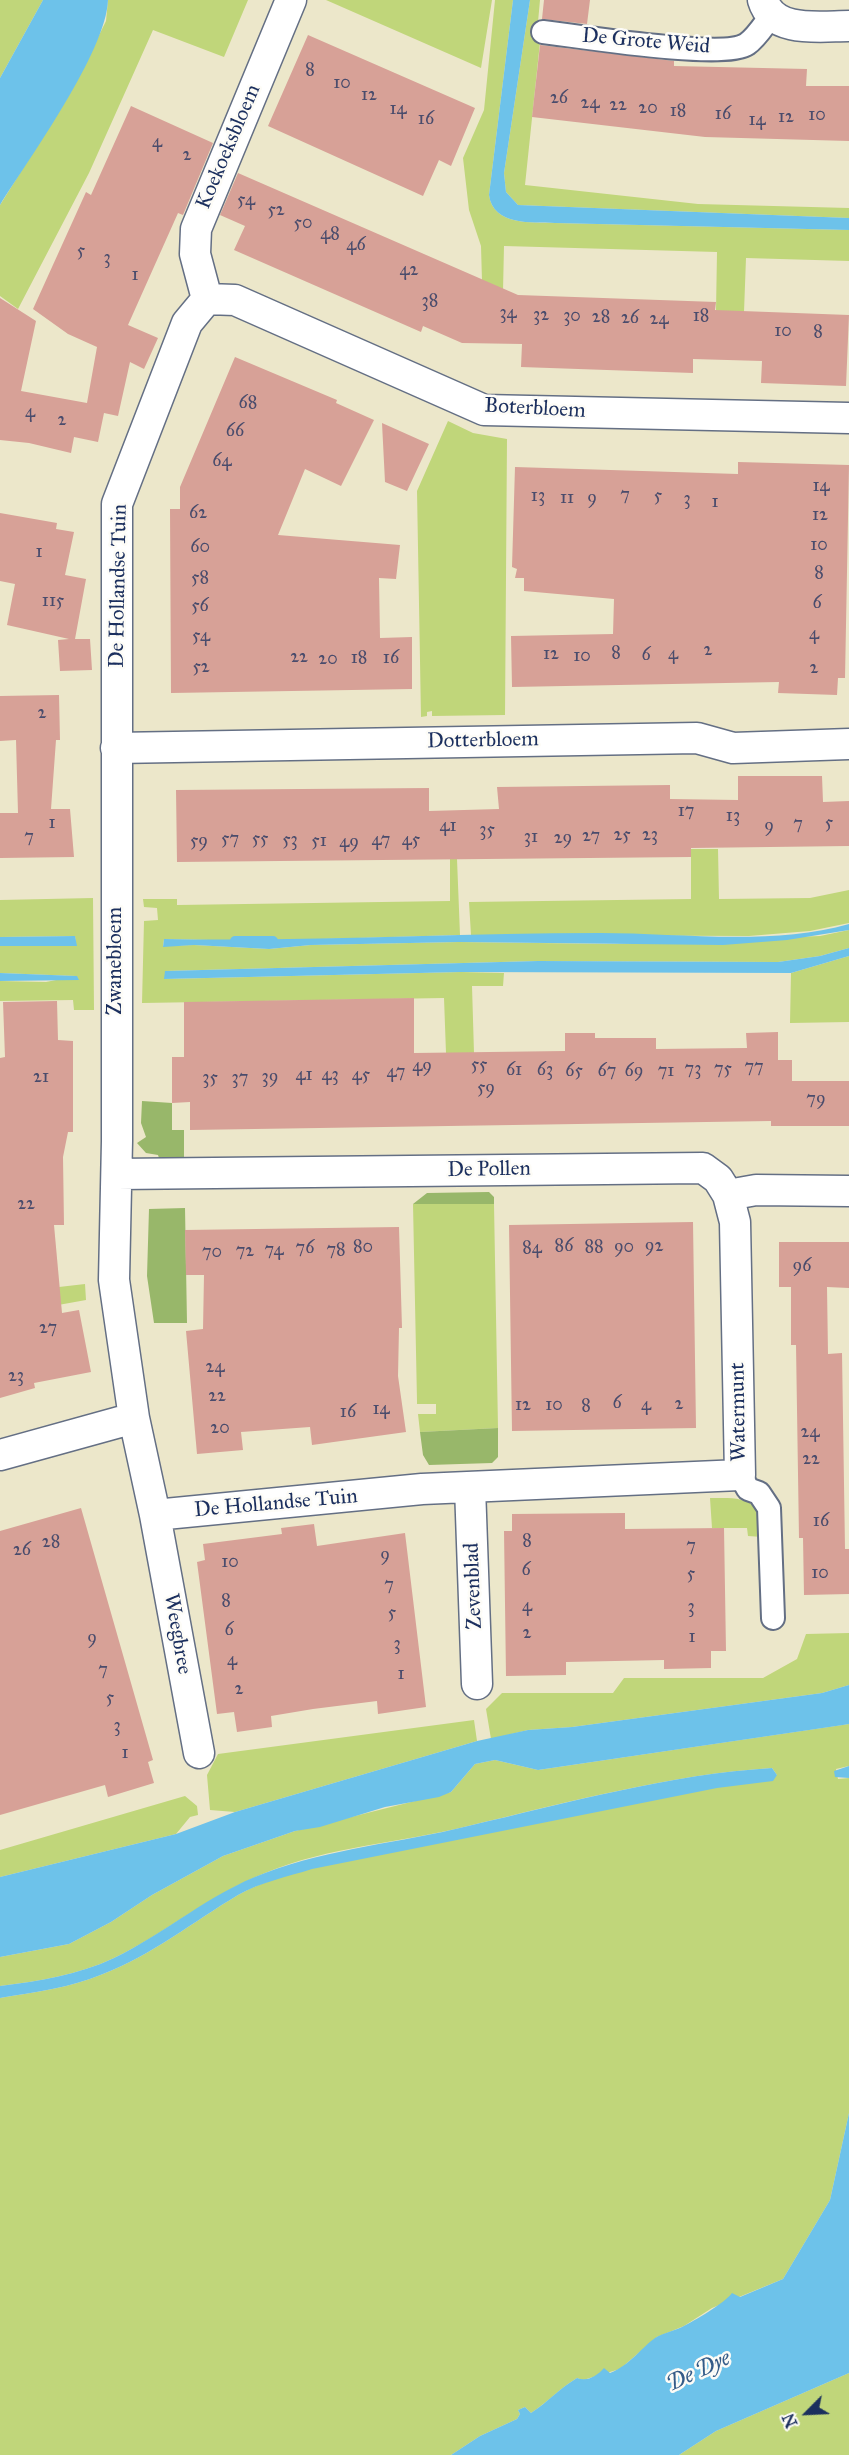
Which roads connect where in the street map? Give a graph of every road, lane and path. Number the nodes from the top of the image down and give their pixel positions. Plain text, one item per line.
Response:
1 (291, 0) edge
2 (767, 8) edge
3 (849, 26) edge
4 (543, 32) dead end
5 (207, 299) junction
6 (849, 418) edge
7 (849, 744) edge
8 (116, 748) junction
9 (117, 1174) junction
10 (849, 1191) edge
11 (728, 1195) junction
12 (134, 1418) junction
13 (0, 1455) edge
14 (740, 1475) junction
15 (470, 1487) junction
16 (155, 1515) junction
17 (773, 1618) dead end
18 (477, 1684) dead end
19 (199, 1753) dead end

1 - 5 street, Koekoeksbloem
2 - 3 street, De Grote Weid
2 - 4 street, De Grote Weid
5 - 6 street, Boterbloem
5 - 8 street, De Hollandse Tuin
7 - 8 street, Dotterbloem
8 - 9 street, Zwanebloem
9 - 11 street, De Pollen
9 - 12 street
10 - 11 street
11 - 14 street, Watermunt
12 - 13 street
12 - 16 street
14 - 15 street, De Hollandse Tuin
14 - 17 street, Watermunt
15 - 16 street, De Hollandse Tuin
15 - 18 street, Zevenblad
16 - 19 street, Weegbree

